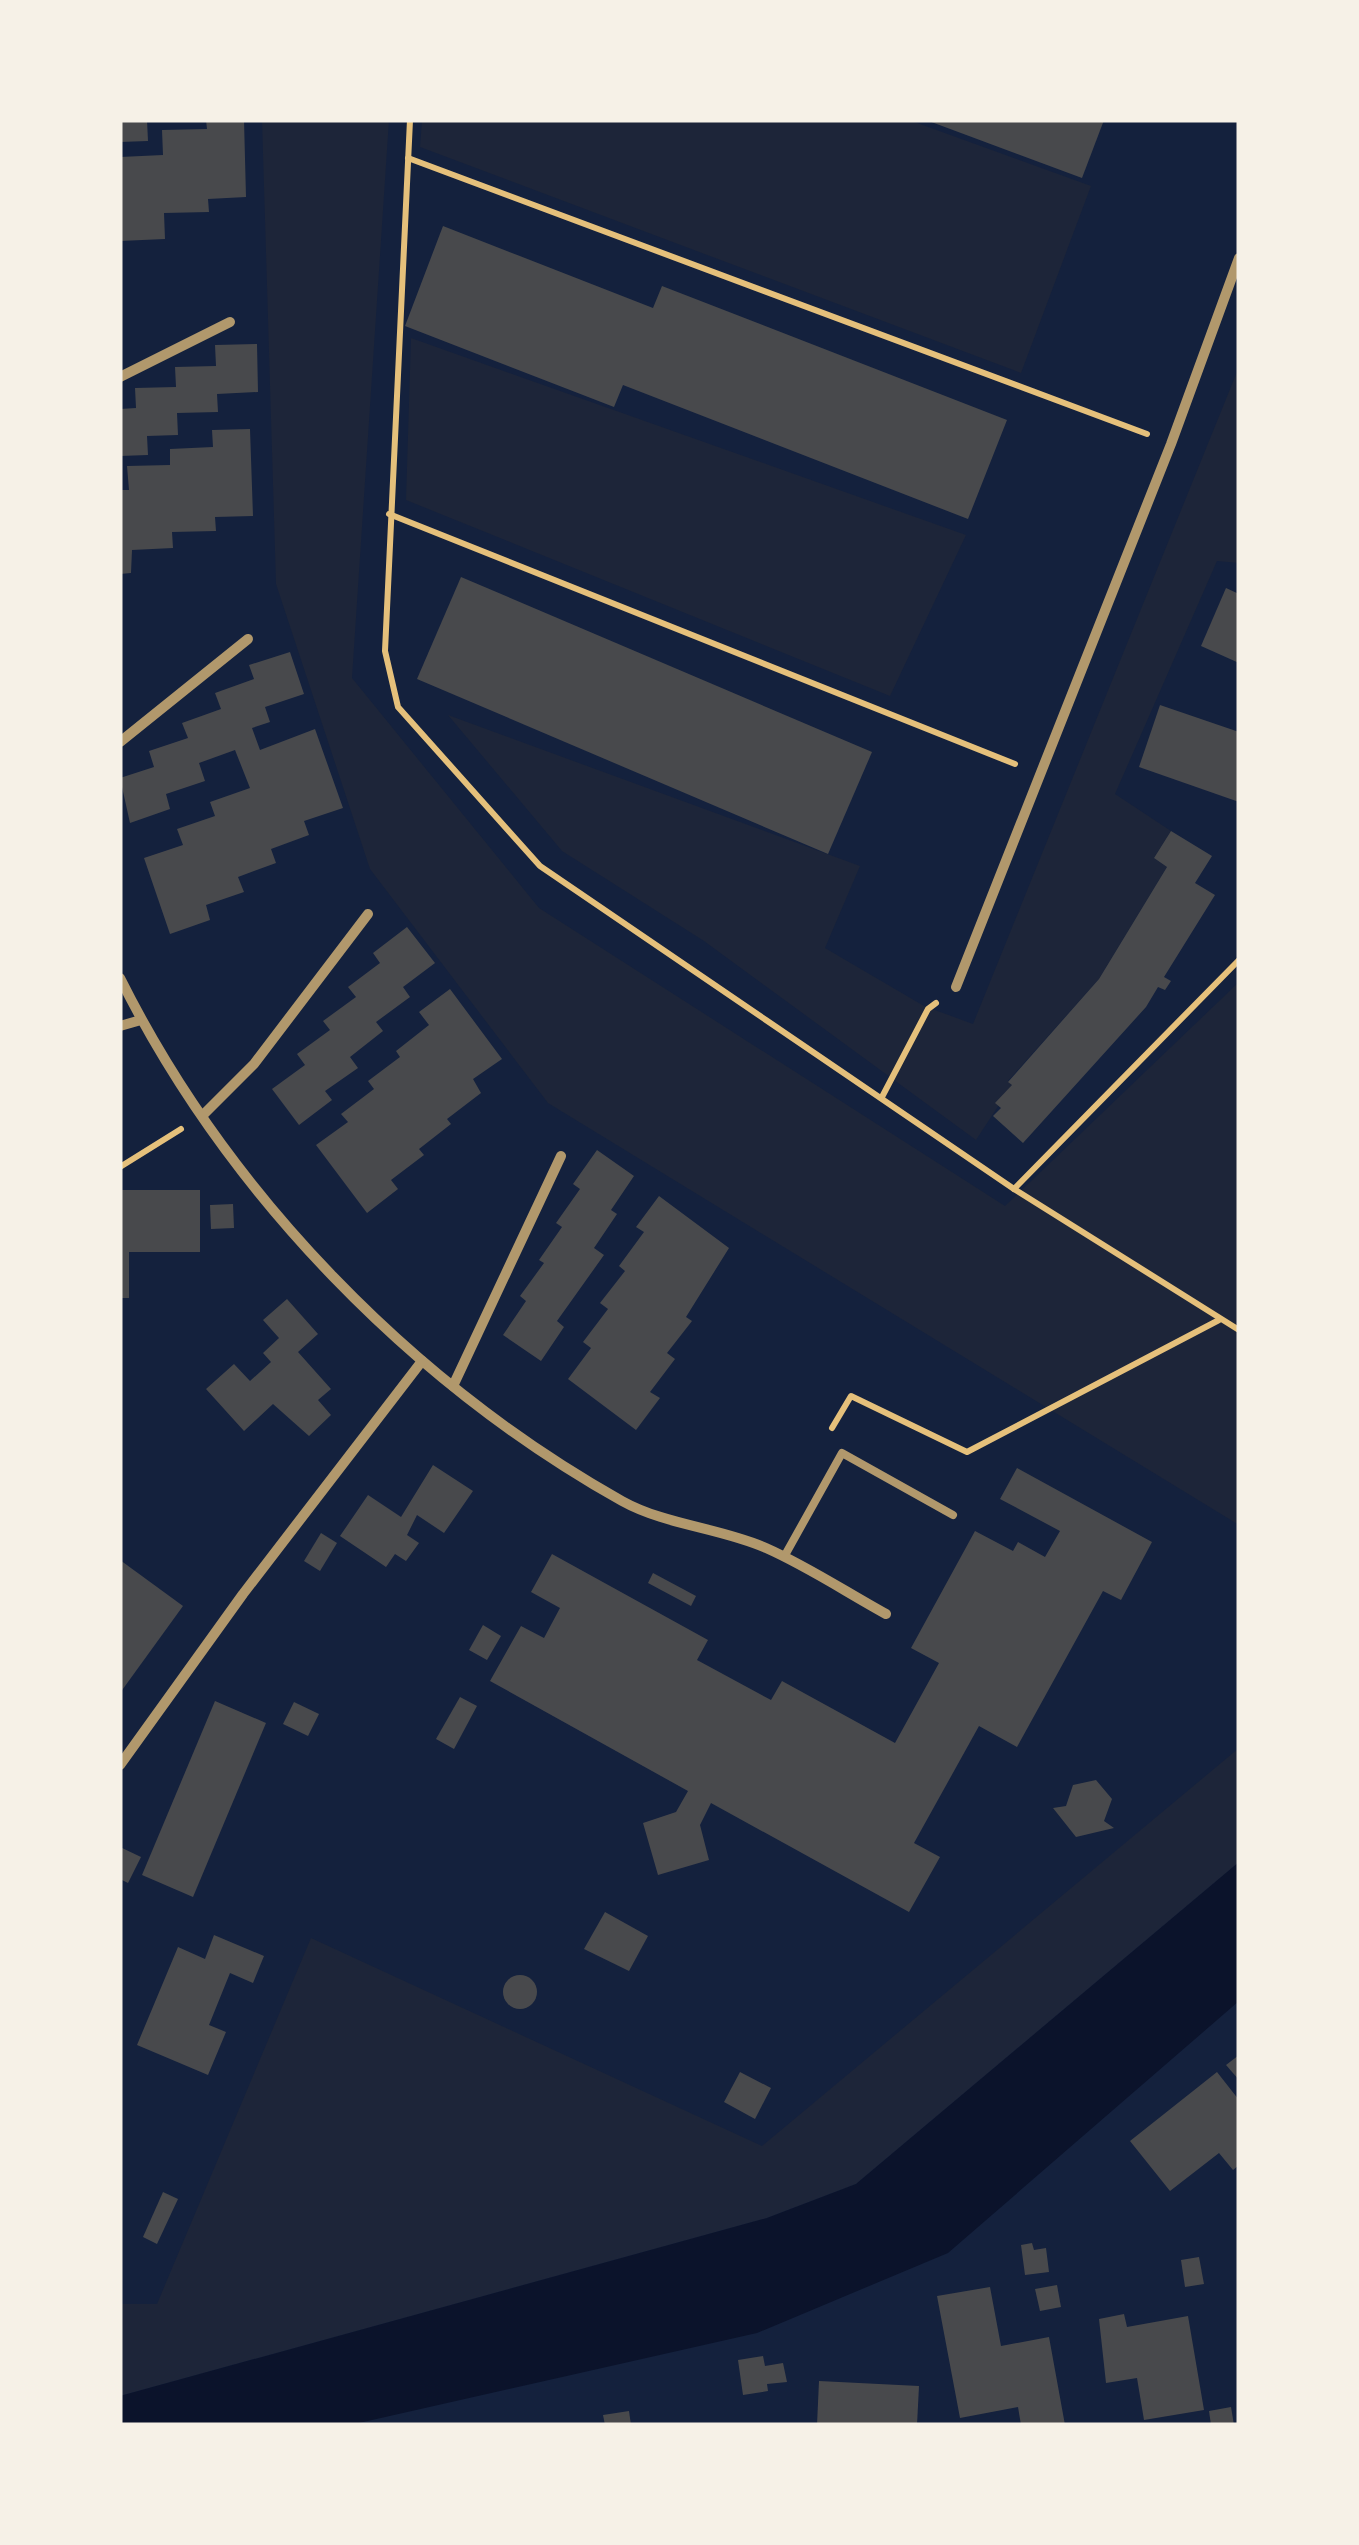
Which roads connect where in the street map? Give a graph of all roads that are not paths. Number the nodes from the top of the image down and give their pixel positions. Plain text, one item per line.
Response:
1 (1239, 258) edge
2 (230, 322) dead end
3 (120, 377) edge
4 (248, 639) dead end
5 (120, 742) edge
6 (368, 914) dead end
7 (120, 978) edge
8 (956, 987) road end
9 (141, 1020) junction
10 (120, 1026) edge
11 (203, 1115) junction
12 (561, 1156) dead end
13 (422, 1361) junction
14 (453, 1386) junction
15 (953, 1514) dead end
16 (784, 1557) junction
17 (886, 1614) dead end
18 (120, 1766) edge

1 - 8 street
2 - 3 street
4 - 5 street
6 - 11 street
7 - 9 street
9 - 10 street
9 - 11 street
11 - 13 street
12 - 14 street
13 - 14 street
13 - 18 street
14 - 16 street
15 - 16 lane
16 - 17 street

